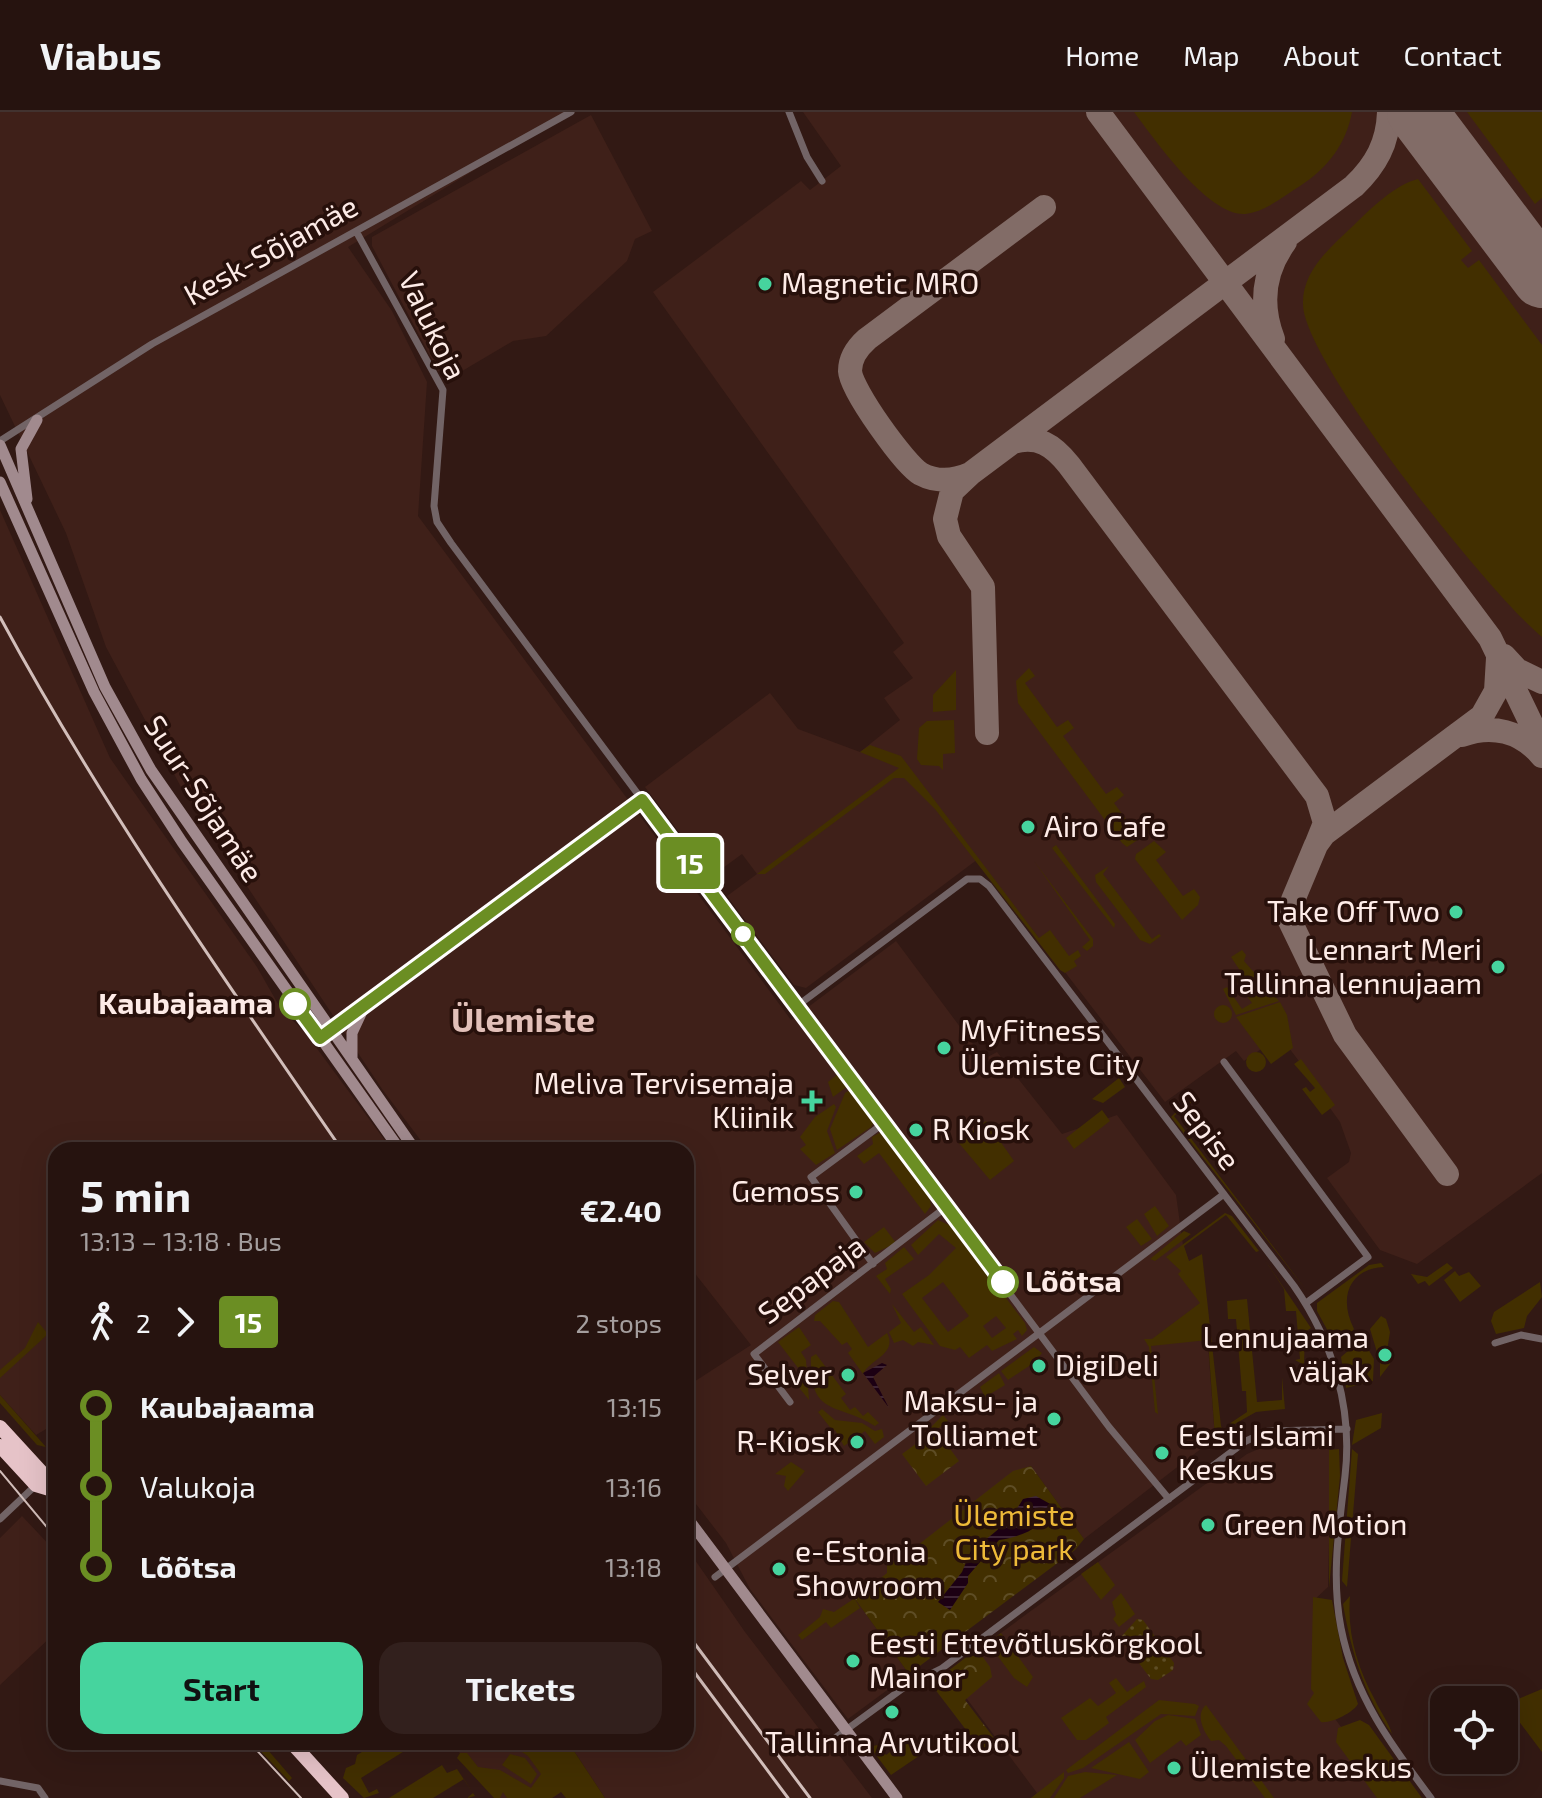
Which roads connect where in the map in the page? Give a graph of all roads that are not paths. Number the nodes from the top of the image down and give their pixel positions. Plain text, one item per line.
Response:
1 (571, 112) edge
2 (789, 112) edge
3 (822, 181) dead end
4 (356, 231) junction
5 (37, 420) junction
6 (0, 443) edge
7 (0, 482) edge
8 (29, 512) junction
9 (642, 800) junction
10 (365, 1005) junction
11 (797, 1006) junction
12 (331, 1030) junction
13 (320, 1038) junction
14 (353, 1062) junction
15 (1224, 1062) dead end
16 (884, 1123) junction
17 (394, 1142) edge
18 (409, 1142) edge
19 (1224, 1194) junction
20 (946, 1207) junction
21 (873, 1264) junction
22 (1306, 1303) junction
23 (1041, 1333) junction
24 (1542, 1339) edge
25 (1495, 1343) dead end
26 (790, 1402) dead end
27 (0, 1427) edge
28 (1347, 1429) junction
29 (0, 1446) edge
30 (40, 1481) junction
31 (48, 1486) edge
32 (1169, 1499) junction
33 (0, 1519) edge
34 (694, 1529) edge
35 (720, 1573) junction
36 (846, 1730) junction
37 (835, 1738) dead end
38 (298, 1750) edge
39 (0, 1781) edge
40 (45, 1798) edge
41 (342, 1798) edge
42 (897, 1798) edge
43 (1431, 1798) edge

1 - 4 street, Kesk-Sõjamäe
2 - 3 street
4 - 5 street, Kesk-Sõjamäe
4 - 9 street, Valukoja
5 - 6 street, Kesk-Sõjamäe
5 - 8 main road
6 - 8 main road, Suur-Sõjamäe
7 - 13 main road, Suur-Sõjamäe
8 - 12 main road, Suur-Sõjamäe
9 - 10 street
9 - 11 street, Valukoja
10 - 12 street
10 - 14 main road
11 - 16 street, Valukoja
11 - 19 street, Sepise
12 - 13 street
12 - 14 main road, Suur-Sõjamäe
13 - 17 main road, Suur-Sõjamäe
14 - 18 main road, Suur-Sõjamäe
15 - 22 street
16 - 20 street, Valukoja
16 - 21 street
19 - 22 street, Sepise
19 - 23 street
20 - 21 street, Sepapaja
20 - 23 street, Valukoja
21 - 26 street, Sepapaja
22 - 28 street, Sepise
23 - 32 street, Valukoja
23 - 35 street
24 - 25 street
27 - 30 highway
28 - 32 street
28 - 43 street, Sepise
29 - 30 highway
30 - 31 highway
30 - 33 street
32 - 36 street
34 - 35 main road
35 - 36 main road
36 - 37 street
36 - 42 main road
38 - 41 highway
39 - 40 street

